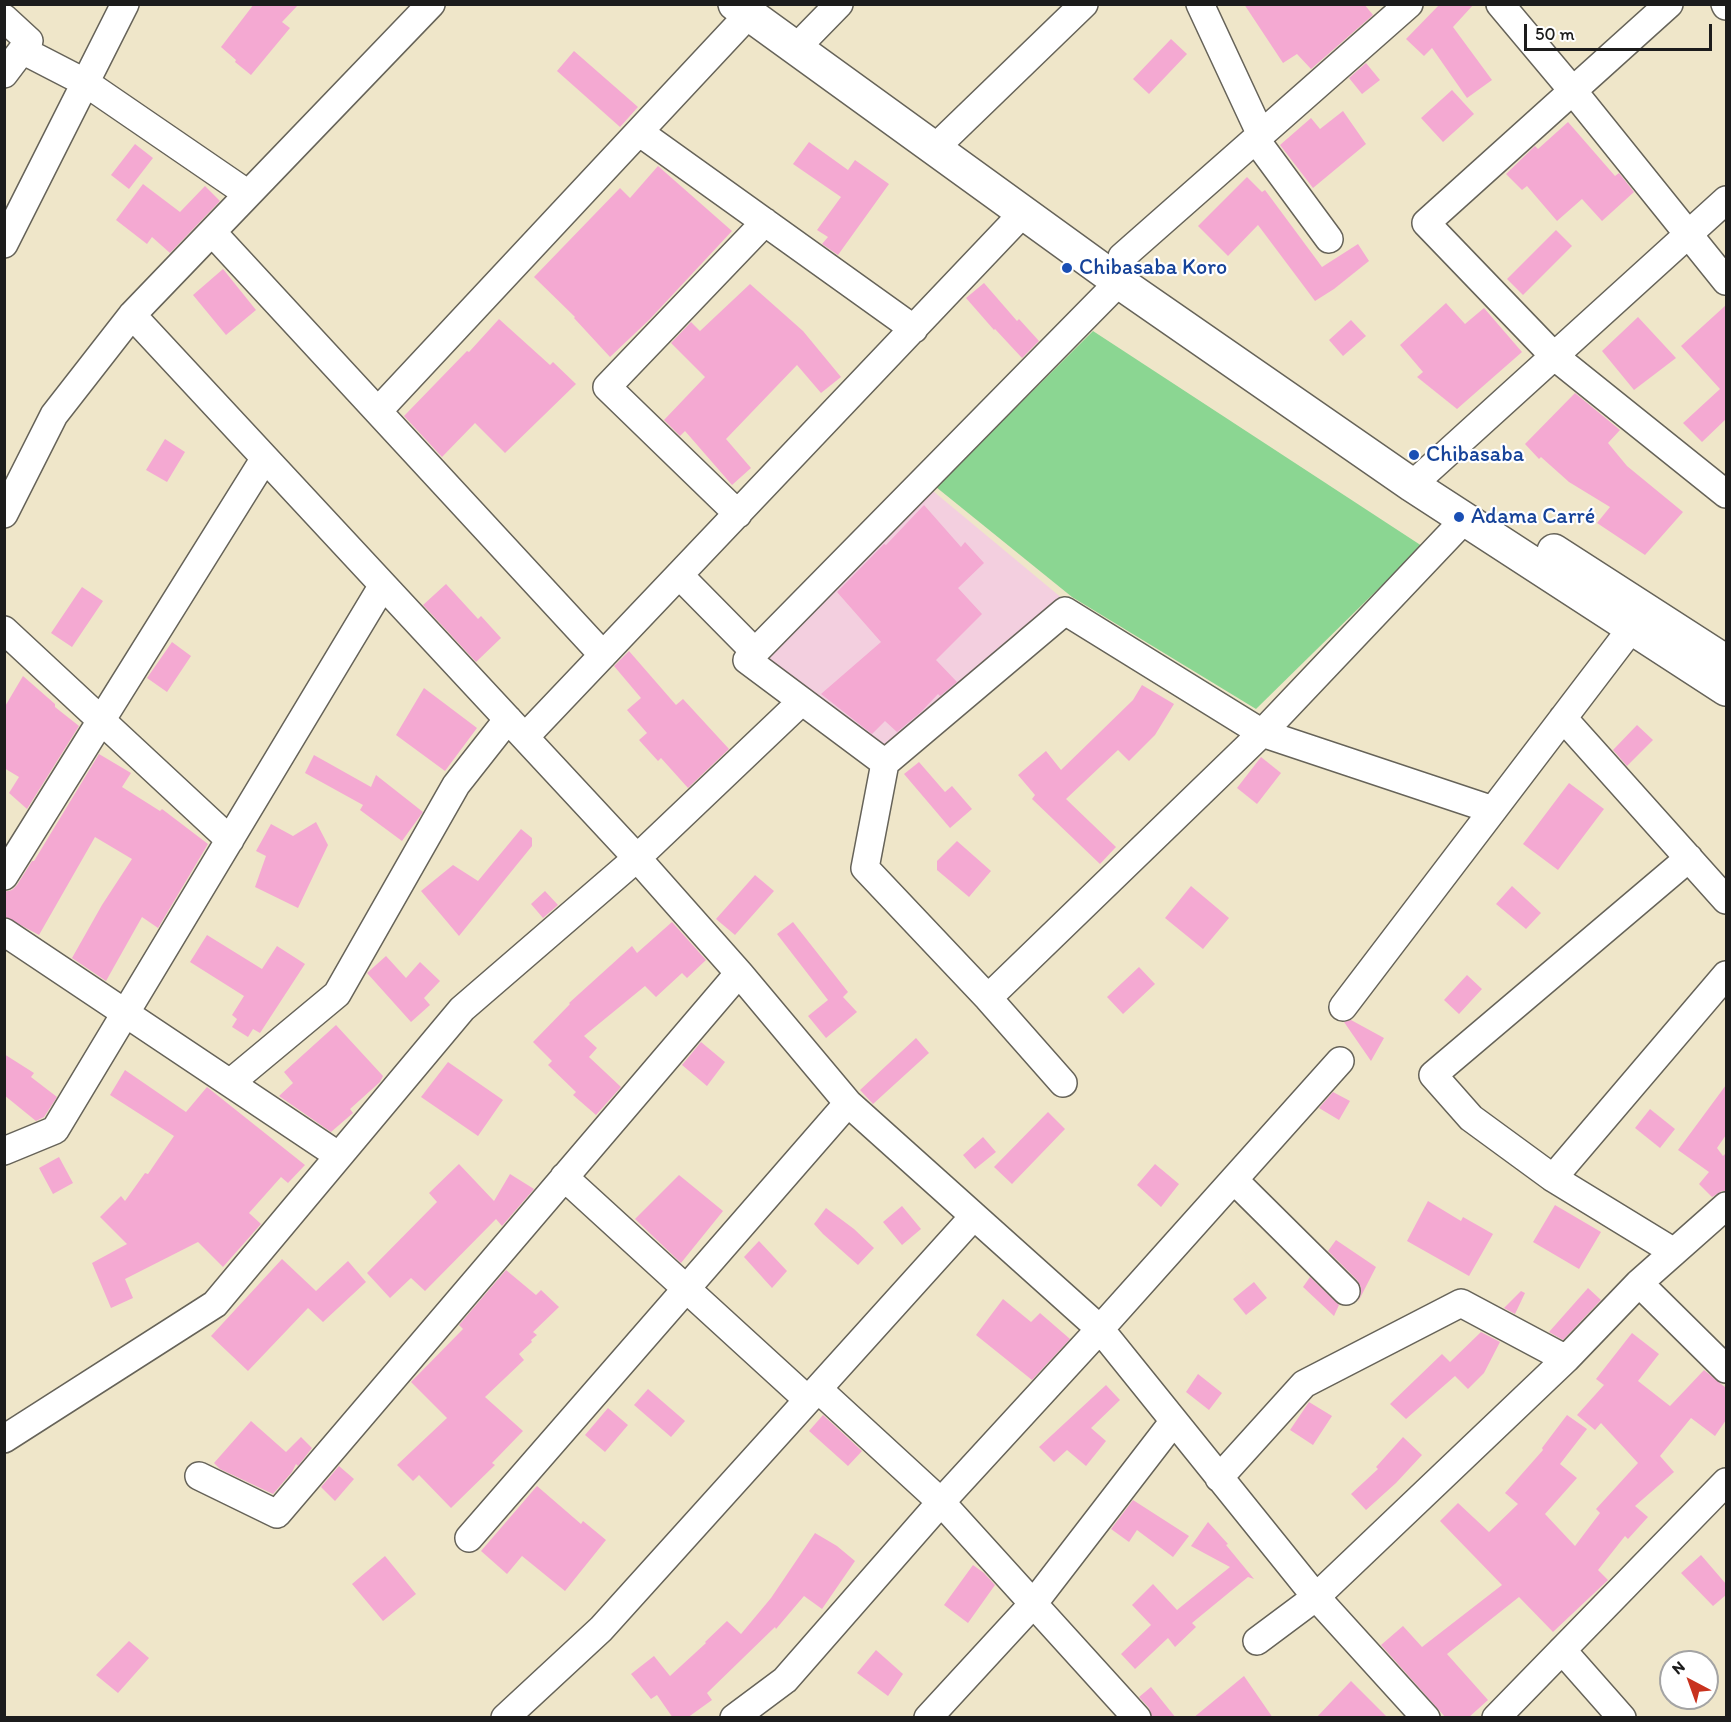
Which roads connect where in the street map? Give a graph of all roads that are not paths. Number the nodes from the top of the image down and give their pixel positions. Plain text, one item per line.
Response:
1 (125, 4) edge
2 (431, 4) edge
3 (839, 4) edge
4 (1084, 4) edge
5 (1200, 4) edge
6 (1409, 4) edge
7 (1500, 4) edge
8 (1669, 4) edge
9 (752, 8) edge
10 (4, 18) edge
11 (804, 40) junction
12 (22, 50) junction
13 (4, 74) edge
14 (86, 83) junction
15 (1574, 90) junction
16 (639, 132) junction
17 (1258, 137) junction
18 (943, 141) junction
19 (248, 194) junction
20 (1726, 200) edge
21 (1024, 212) junction
22 (765, 222) junction
23 (212, 232) junction
24 (1689, 234) junction
25 (1329, 239) dead end
26 (4, 244) edge
27 (1120, 269) junction
28 (1726, 281) edge
29 (132, 315) junction
30 (914, 328) junction
31 (1554, 356) junction
32 (378, 411) junction
33 (265, 458) junction
34 (1420, 478) junction
35 (1726, 494) edge
36 (4, 514) edge
37 (738, 514) junction
38 (1465, 519) junction
39 (680, 575) junction
40 (383, 585) junction
41 (1631, 629) junction
42 (4, 630) edge
43 (755, 652) junction
44 (603, 655) junction
45 (1726, 662) edge
46 (1726, 689) edge
47 (802, 701) junction
48 (1563, 718) junction
49 (102, 720) junction
50 (517, 728) junction
51 (1262, 733) junction
52 (885, 763) junction
53 (1493, 810) junction
54 (230, 840) junction
55 (638, 858) junction
56 (1689, 858) junction
57 (4, 876) edge
58 (1726, 900) edge
59 (4, 932) edge
60 (739, 973) junction
61 (1726, 975) edge
62 (988, 998) junction
63 (1343, 1007) dead end
64 (126, 1013) junction
65 (1340, 1061) dead end
66 (230, 1083) junction
67 (1063, 1083) dead end
68 (848, 1103) junction
69 (4, 1151) edge
70 (339, 1156) junction
71 (564, 1177) junction
72 (1553, 1178) junction
73 (1234, 1180) junction
74 (1726, 1206) edge
75 (974, 1216) junction
76 (1674, 1252) junction
77 (1639, 1283) junction
78 (687, 1289) junction
79 (1346, 1291) dead end
80 (1100, 1329) junction
81 (1566, 1359) junction
82 (1726, 1369) edge
83 (813, 1394) junction
84 (1174, 1421) junction
85 (5, 1438) edge
86 (199, 1476) dead end
87 (1219, 1478) junction
88 (1724, 1492) edge
89 (941, 1502) junction
90 (469, 1538) dead end
91 (1316, 1597) junction
92 (1033, 1604) junction
93 (1257, 1641) dead end
94 (1562, 1650) junction
95 (505, 1718) edge
96 (734, 1718) edge
97 (928, 1718) edge
98 (1137, 1718) edge
99 (1426, 1718) edge
100 (1496, 1718) edge
101 (1622, 1718) edge

1 - 14 street
2 - 19 street
3 - 11 street
4 - 18 street
5 - 17 street
6 - 17 street
7 - 15 street
8 - 15 street
9 - 11 main road
9 - 16 street
10 - 12 street
11 - 18 main road
12 - 13 street
12 - 14 street
14 - 19 street
14 - 26 street
15 - 24 street
15 - 31 street
16 - 22 street
16 - 32 street
17 - 25 street
17 - 27 street
18 - 21 main road
18 - 27 main road
19 - 23 street
20 - 24 street
21 - 27 main road
21 - 30 street
22 - 30 street
22 - 37 street
23 - 29 street
23 - 32 street
24 - 28 street
24 - 31 street
27 - 34 main road
27 - 43 street
29 - 33 street
29 - 36 street
30 - 37 street
31 - 34 street
31 - 35 street
32 - 44 street
33 - 40 street
33 - 49 street
34 - 38 main road
34 - 45 main road
37 - 39 street
38 - 41 main road
38 - 51 street
39 - 43 street
39 - 44 street
40 - 50 street
40 - 54 street
41 - 46 main road
41 - 48 street
42 - 49 street
43 - 47 street
44 - 50 street
47 - 52 street
47 - 55 street
48 - 53 street
48 - 56 street
49 - 54 street
49 - 57 street
50 - 55 street
50 - 66 street
51 - 52 street
51 - 53 street
51 - 62 street
52 - 62 street
53 - 63 street
54 - 64 street
55 - 60 street
55 - 70 street
56 - 58 street
56 - 72 street
59 - 64 street
60 - 68 street
60 - 71 street
61 - 72 street
62 - 67 street
64 - 66 street
64 - 69 street
65 - 73 street
66 - 70 street
68 - 75 street
68 - 78 street
70 - 85 street
71 - 78 street
71 - 86 street
72 - 76 street
73 - 79 street
73 - 80 street
74 - 76 street
75 - 80 street
75 - 83 street
76 - 77 street
77 - 81 street
77 - 82 street
78 - 83 street
78 - 90 street
80 - 84 street
80 - 89 street
81 - 87 street
81 - 91 street
83 - 89 street
83 - 95 street
84 - 87 street
84 - 92 street
87 - 91 street
88 - 94 street
89 - 92 street
89 - 96 street
91 - 93 street
91 - 99 street
92 - 97 street
92 - 98 street
94 - 100 street
94 - 101 street

